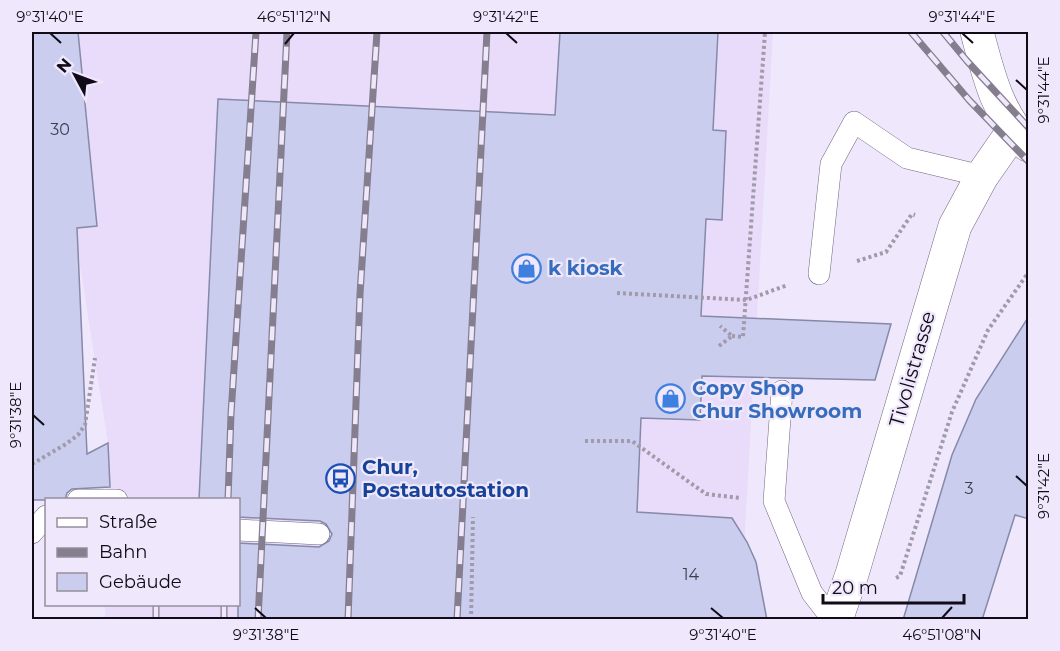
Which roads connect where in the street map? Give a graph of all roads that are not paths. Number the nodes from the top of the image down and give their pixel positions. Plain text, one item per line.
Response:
1 (977, 32) edge
2 (1021, 137) edge
3 (982, 176) junction
4 (819, 274) dead end
5 (782, 390) dead end
6 (45, 517) edge
7 (240, 530) edge
8 (32, 533) edge
9 (318, 534) dead end
10 (835, 620) edge

1 - 2 street
2 - 3 street, Tivolistrasse
3 - 4 lane
3 - 10 street, Tivolistrasse
5 - 10 lane
6 - 8 lane
7 - 9 lane

